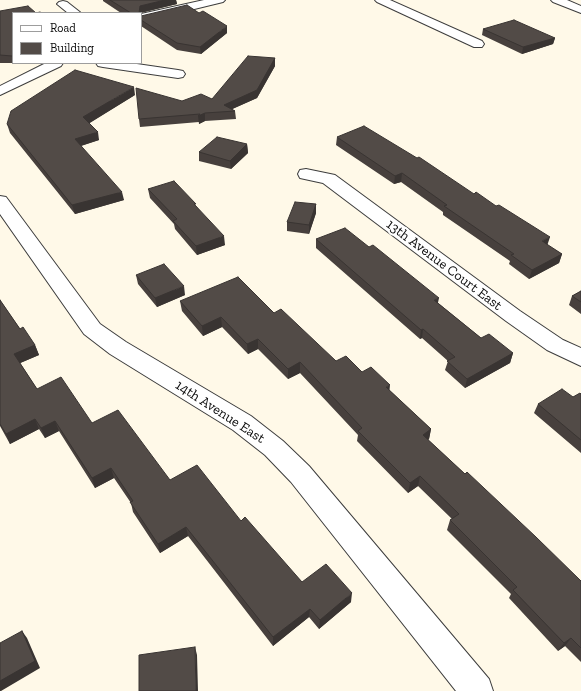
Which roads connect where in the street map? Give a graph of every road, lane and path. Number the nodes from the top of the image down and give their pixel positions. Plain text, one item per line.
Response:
1 (219, 0) edge
2 (381, 0) edge
3 (556, 0) edge
4 (63, 4) dead end
5 (581, 10) edge
6 (74, 12) edge
7 (142, 18) edge
8 (478, 44) dead end
9 (54, 64) edge
10 (111, 64) edge
11 (178, 74) dead end
12 (0, 91) edge
13 (306, 174) dead end
14 (0, 201) edge
15 (581, 358) edge
16 (477, 691) edge

1 - 7 street
2 - 8 street
3 - 5 street
4 - 6 street
9 - 12 street
10 - 11 street
13 - 15 street, 13th Avenue Court East
14 - 16 street, 14th Avenue East

